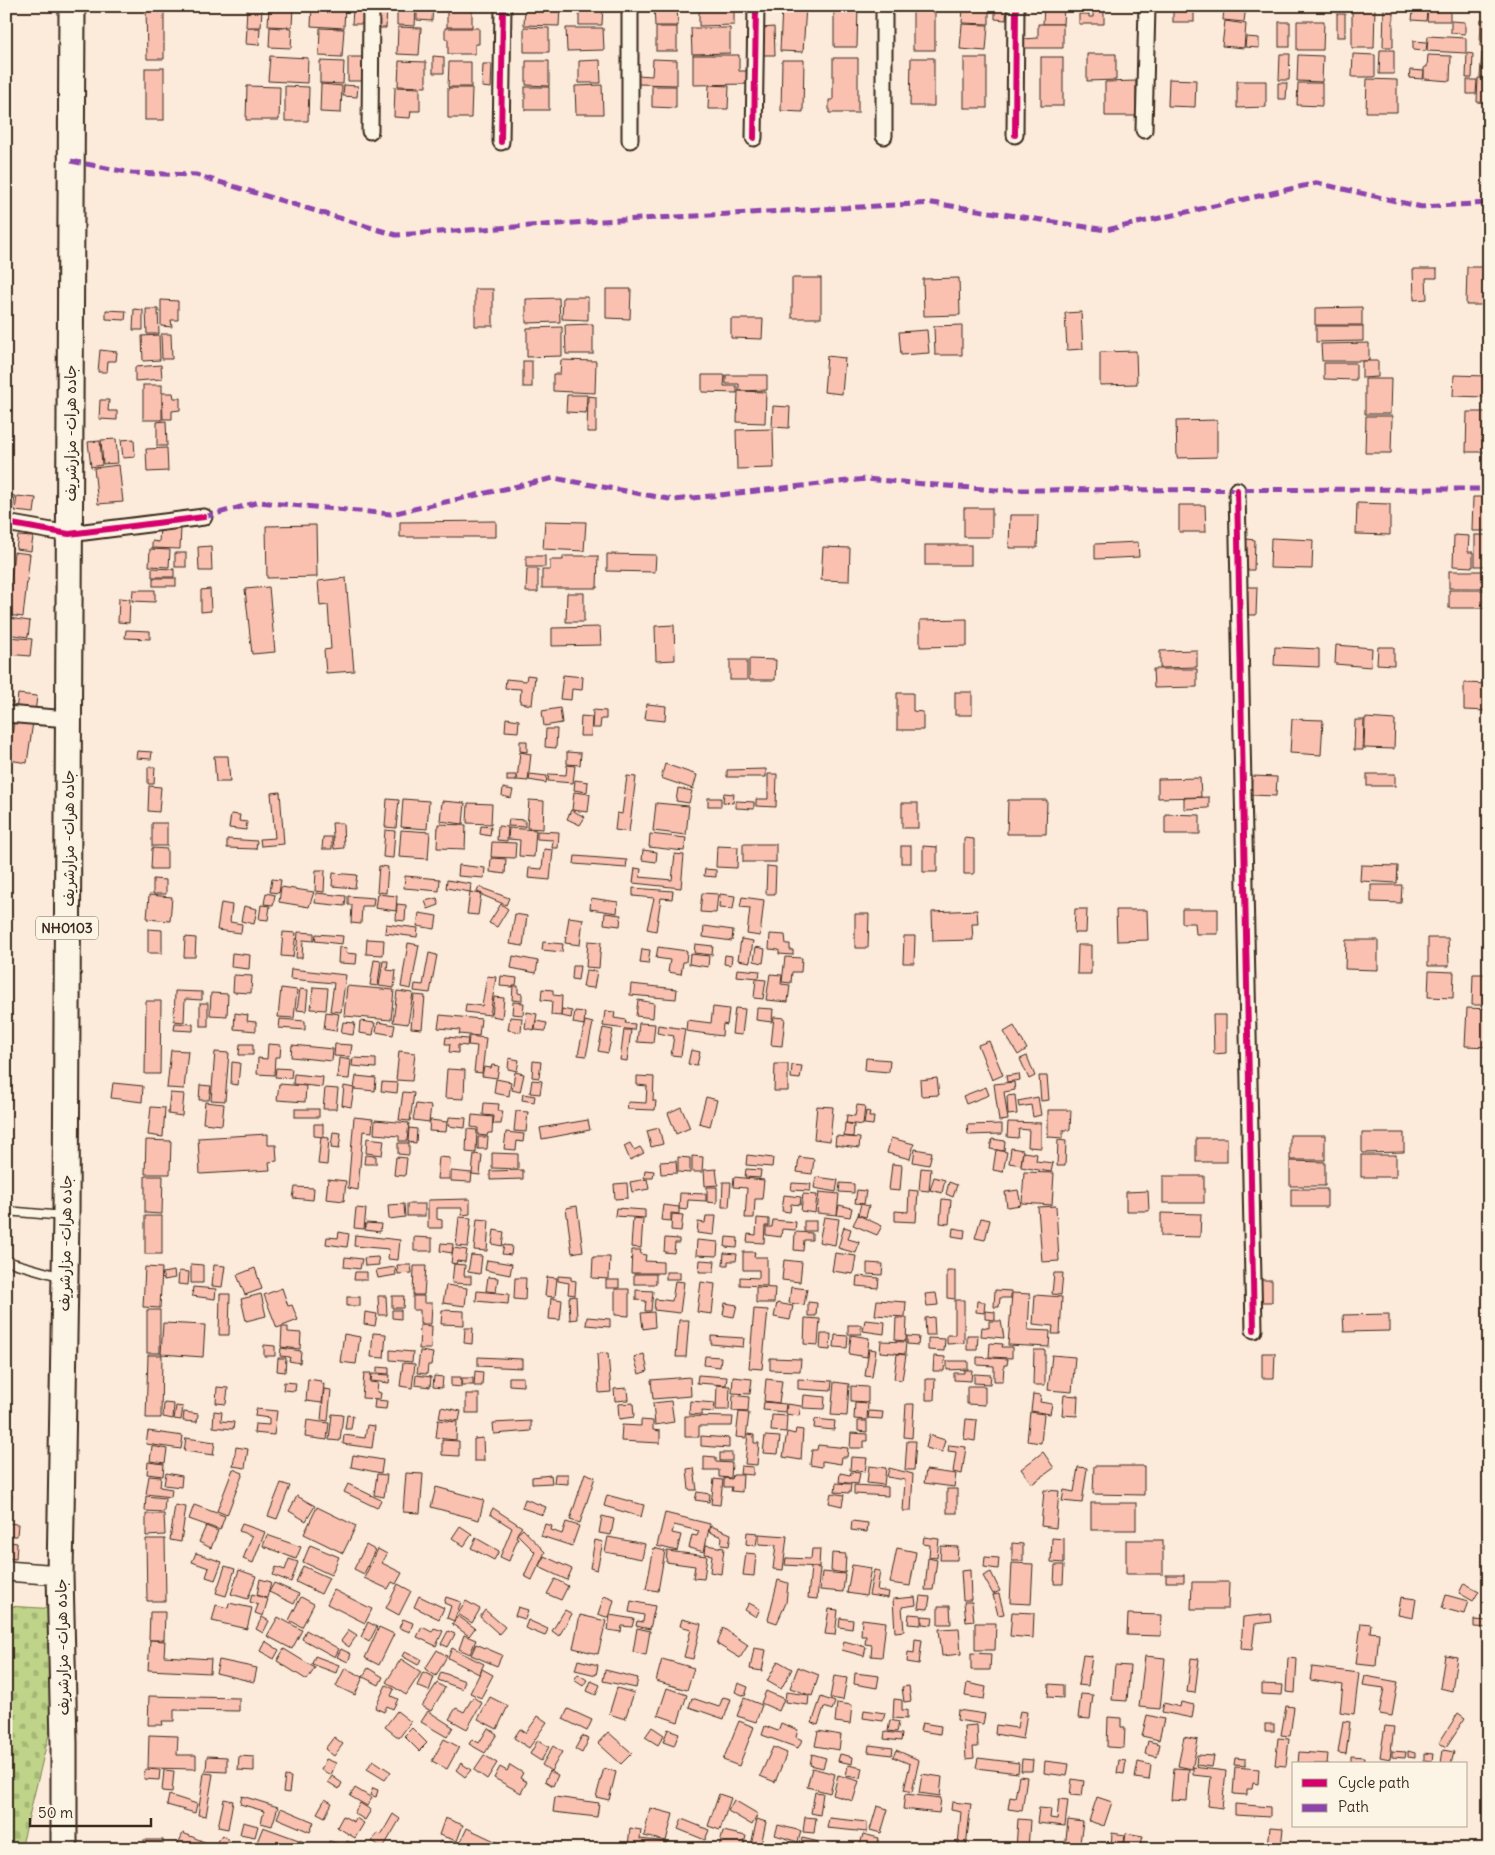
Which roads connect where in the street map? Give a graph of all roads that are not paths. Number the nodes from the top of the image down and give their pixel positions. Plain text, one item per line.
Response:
1 (72, 6) edge
2 (371, 6) edge
3 (503, 6) edge
4 (630, 6) edge
5 (756, 6) edge
6 (884, 6) edge
7 (1016, 6) edge
8 (1147, 6) edge
9 (1144, 130) dead end
10 (370, 131) dead end
11 (1015, 135) dead end
12 (884, 136) dead end
13 (754, 138) dead end
14 (630, 140) dead end
15 (501, 142) dead end
16 (1237, 490) dead end
17 (204, 517) dead end
18 (6, 523) edge
19 (70, 534) junction
20 (6, 714) edge
21 (68, 719) junction
22 (6, 1211) edge
23 (66, 1216) junction
24 (6, 1261) edge
25 (65, 1278) junction
26 (1254, 1330) dead end
27 (6, 1572) edge
28 (60, 1575) junction
29 (64, 1849) edge

1 - 19 highway, جاده هرات- مزارشریف / NH0103
2 - 10 street
3 - 15 street
4 - 14 street
5 - 13 street
6 - 12 street
7 - 11 street
8 - 9 street
16 - 26 street
17 - 19 street
18 - 19 street
19 - 21 highway, جاده هرات- مزارشریف / NH0103
20 - 21 street
21 - 23 highway, جاده هرات- مزارشریف / NH0103
22 - 23 lane
23 - 25 highway, جاده هرات- مزارشریف / NH0103
24 - 25 lane
25 - 28 highway, جاده هرات- مزارشریف / NH0103
27 - 28 street
28 - 29 highway, جاده هرات- مزارشریف / NH0103

